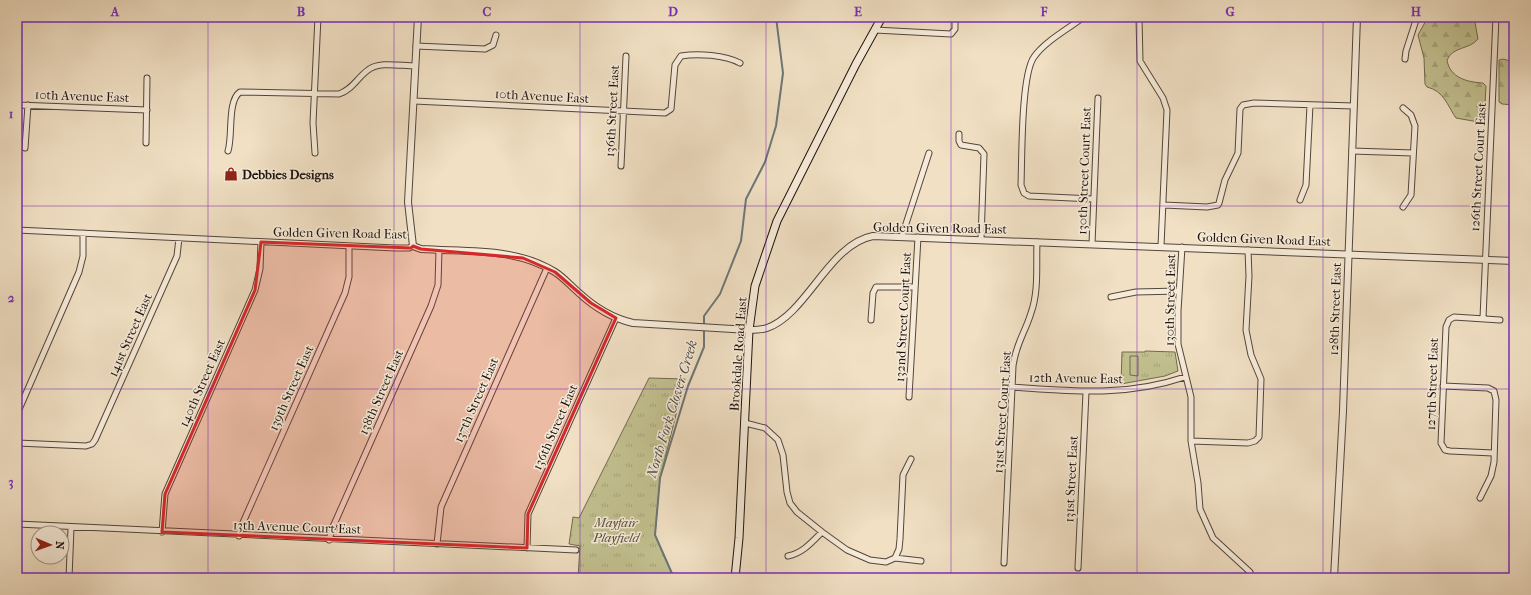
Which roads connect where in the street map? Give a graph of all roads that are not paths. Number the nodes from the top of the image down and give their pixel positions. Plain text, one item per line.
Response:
1 (318, 17) edge
2 (418, 17) edge
3 (882, 17) edge
4 (955, 17) edge
5 (1084, 17) edge
6 (1140, 17) edge
7 (1358, 17) edge
8 (1417, 17) edge
9 (1496, 17) edge
10 (875, 30) junction
11 (496, 35) dead end
12 (416, 46) junction
13 (626, 56) dead end
14 (1405, 59) dead end
15 (740, 63) dead end
16 (415, 66) junction
17 (147, 78) dead end
18 (314, 95) junction
19 (1098, 98) dead end
20 (414, 101) junction
21 (17, 105) edge
22 (28, 105) junction
23 (1310, 105) junction
24 (1354, 106) junction
25 (1403, 108) dead end
26 (147, 110) junction
27 (623, 112) junction
28 (960, 134) dead end
29 (146, 144) dead end
30 (25, 148) dead end
31 (228, 151) dead end
32 (1352, 151) junction
33 (315, 153) dead end
34 (929, 153) dead end
35 (1413, 153) junction
36 (621, 166) dead end
37 (1093, 199) junction
38 (1300, 200) dead end
39 (1164, 205) junction
40 (1403, 207) dead end
41 (17, 230) edge
42 (83, 234) junction
43 (902, 236) junction
44 (918, 237) junction
45 (178, 238) junction
46 (981, 239) junction
47 (261, 242) junction
48 (1037, 242) junction
49 (1092, 244) junction
50 (349, 246) junction
51 (413, 246) junction
52 (1161, 246) junction
53 (1182, 247) junction
54 (439, 250) junction
55 (1248, 250) junction
56 (1348, 254) junction
57 (1485, 260) junction
58 (1514, 261) edge
59 (547, 268) junction
60 (915, 287) junction
61 (1179, 291) junction
62 (1111, 297) dead end
63 (616, 318) junction
64 (1483, 318) junction
65 (871, 320) dead end
66 (1500, 320) dead end
67 (749, 330) junction
68 (1185, 376) junction
69 (1443, 386) junction
70 (1012, 387) junction
71 (1086, 392) junction
72 (910, 397) dead end
73 (17, 414) edge
74 (745, 423) junction
75 (1191, 441) junction
76 (17, 443) edge
77 (1493, 452) junction
78 (911, 459) dead end
79 (1480, 498) dead end
80 (17, 524) edge
81 (71, 528) junction
82 (162, 532) junction
83 (822, 532) junction
84 (239, 536) junction
85 (329, 540) junction
86 (438, 544) junction
87 (526, 548) junction
88 (576, 550) dead end
89 (788, 556) dead end
90 (895, 558) junction
91 (921, 561) dead end
92 (1004, 563) dead end
93 (1078, 568) dead end
94 (1250, 572) dead end
95 (69, 578) edge
96 (735, 578) edge
97 (1334, 578) edge

1 - 18 street
2 - 12 street
3 - 10 main road, Brookdale Road East
4 - 10 street
5 - 37 street
6 - 39 street, 130th Street East
7 - 24 street, 128th Street East
8 - 14 street
9 - 57 street, 126th Street Court East
10 - 67 main road, Brookdale Road East
11 - 12 street
12 - 16 street
13 - 27 street, 136th Street East
15 - 27 street, 10th Avenue East
16 - 18 street
16 - 20 street
17 - 26 street
18 - 31 street
18 - 33 street
19 - 37 street, 130th Street Court East
20 - 27 street, 10th Avenue East
20 - 51 street
21 - 22 street, 10th Avenue East
22 - 26 street, 10th Avenue East
22 - 30 street
23 - 24 street
23 - 38 street
23 - 39 street
24 - 32 street, 128th Street East
25 - 35 street
26 - 29 street
27 - 36 street, 136th Street East
28 - 46 street
32 - 35 street
32 - 56 street, 128th Street East
34 - 43 street, 132nd Street Court East
35 - 40 street
37 - 49 street, 130th Street Court East
39 - 52 street, 130th Street East
41 - 42 street, Golden Given Road East
42 - 45 street, Golden Given Road East
42 - 73 street
43 - 44 street, Golden Given Road East
43 - 67 street, Golden Given Road East
44 - 46 street, Golden Given Road East
44 - 60 street, 132nd Street Court East
45 - 47 street, Golden Given Road East
45 - 76 street, 141st Street East
46 - 48 street, Golden Given Road East
47 - 50 street, Golden Given Road East
47 - 82 street, 140th Street East
48 - 49 street, Golden Given Road East
48 - 70 street, 131st Street Court East
49 - 52 street, Golden Given Road East
50 - 51 street, Golden Given Road East
50 - 84 street, 139th Street East
51 - 54 street, Golden Given Road East
52 - 53 street, Golden Given Road East
53 - 55 street, Golden Given Road East
53 - 61 street, 130th Street East
54 - 59 street, Golden Given Road East
54 - 85 street, 138th Street East
55 - 56 street, Golden Given Road East
55 - 75 street
56 - 57 street, Golden Given Road East
56 - 97 street, 128th Street East
57 - 58 street, Golden Given Road East
57 - 64 street, 126th Street Court East
59 - 63 street, Golden Given Road East
59 - 86 street, 137th Street East
60 - 65 street
60 - 72 street, 132nd Street Court East
61 - 62 street
61 - 68 street, 130th Street East
63 - 67 street, Golden Given Road East
63 - 87 street, 136th Street East
64 - 66 street
64 - 69 street, 127th Street East
67 - 74 main road, Brookdale Road East
68 - 71 street, 12th Avenue East
68 - 75 street, 130th Street East
69 - 77 street, 127th Street East
69 - 77 street
70 - 71 street, 12th Avenue East
70 - 92 street, 131st Street Court East
71 - 93 street, 131st Street East
74 - 83 street
74 - 96 main road, Brookdale Road East
75 - 94 street, 130th Street East
77 - 79 street
78 - 90 street
80 - 81 street, 13th Avenue Court East
81 - 82 street, 13th Avenue Court East
81 - 95 street
82 - 84 street, 13th Avenue Court East
83 - 89 street
83 - 90 street
84 - 85 street, 13th Avenue Court East
85 - 86 street, 13th Avenue Court East
86 - 87 street, 13th Avenue Court East
87 - 88 street, 13th Avenue Court East
90 - 91 street

